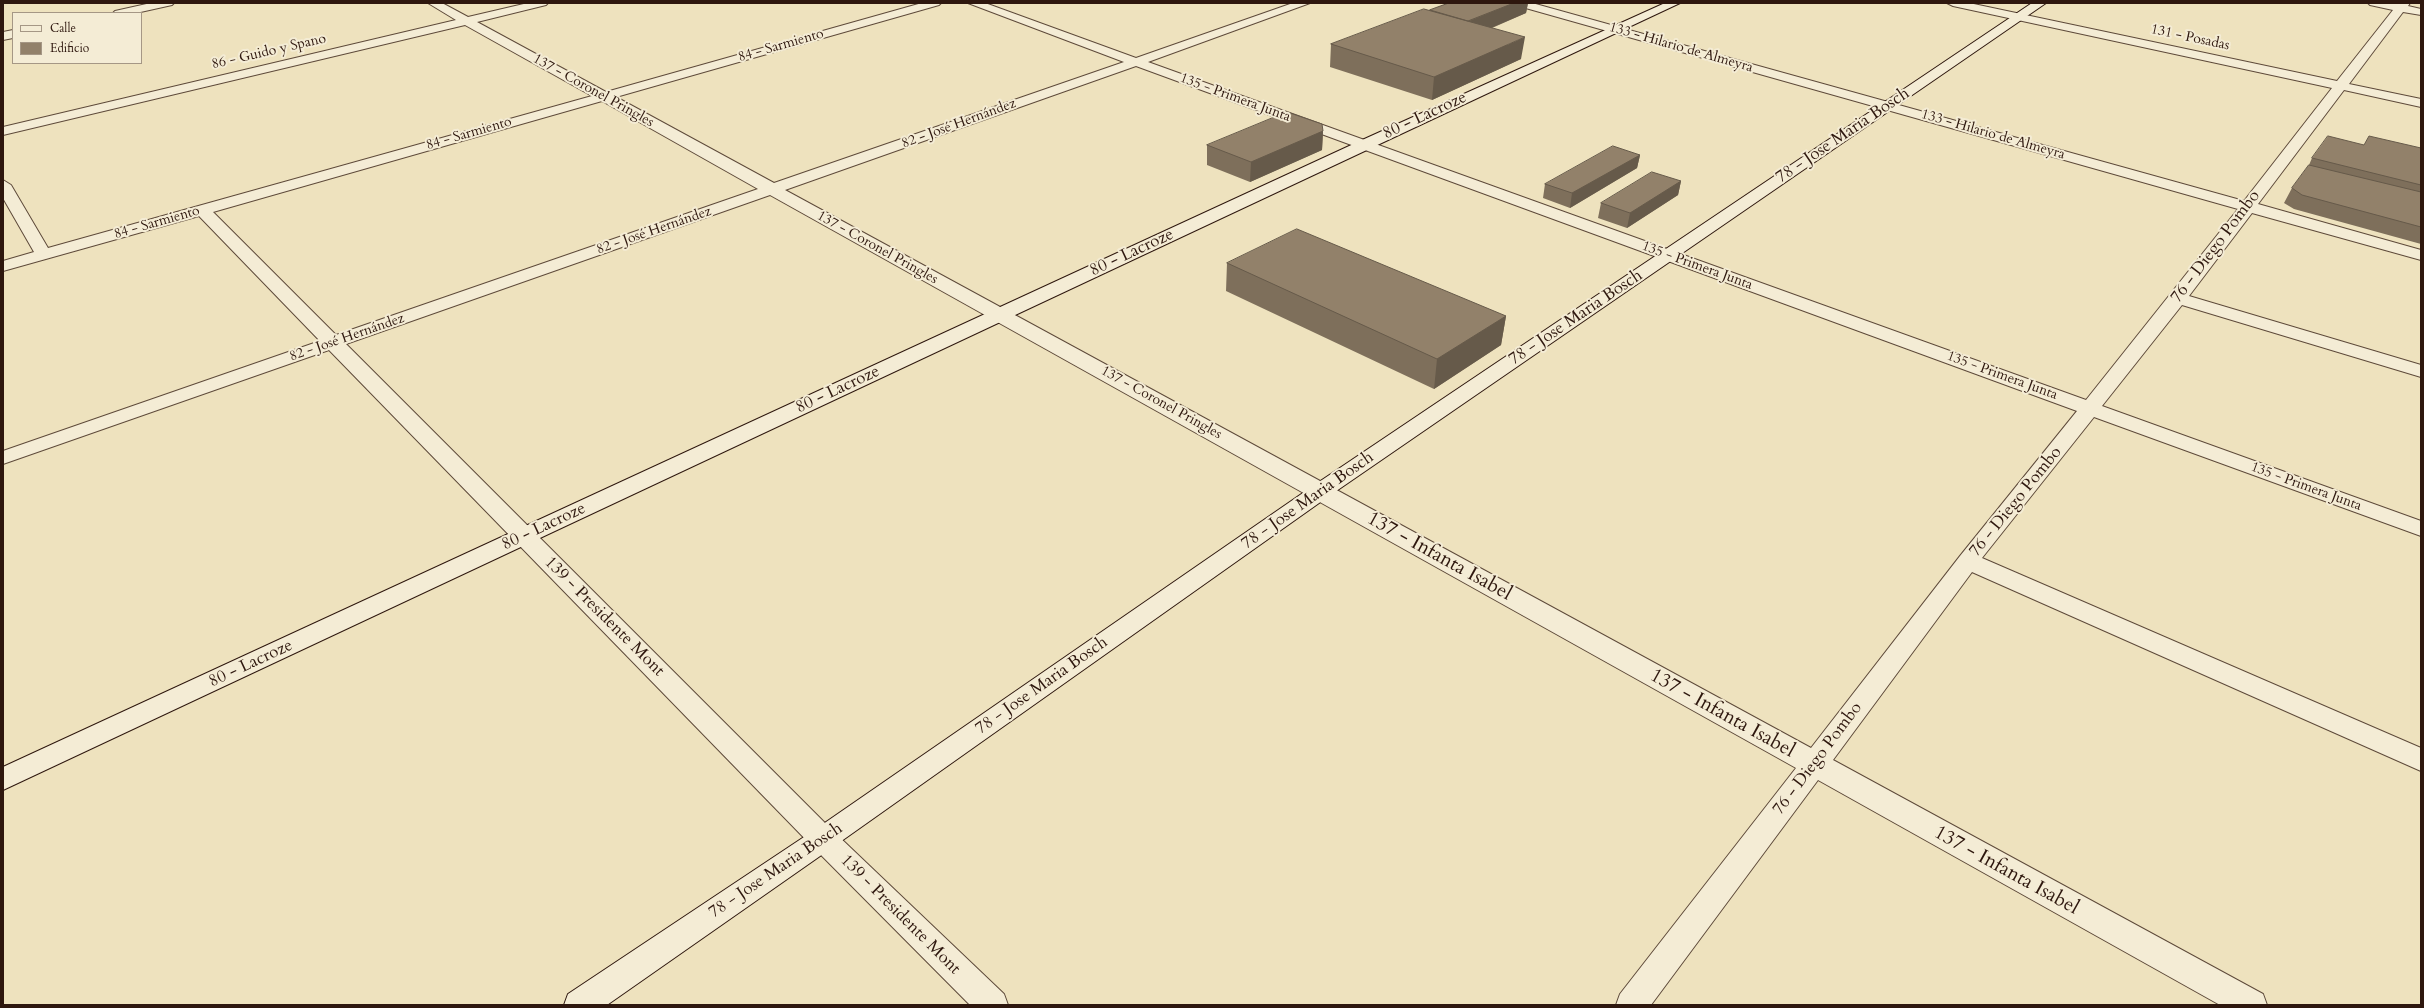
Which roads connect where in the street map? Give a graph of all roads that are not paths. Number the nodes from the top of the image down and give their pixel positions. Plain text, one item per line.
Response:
1 (168, 3) edge
2 (434, 3) edge
3 (542, 3) edge
4 (935, 3) edge
5 (974, 3) edge
6 (1304, 3) edge
7 (1519, 3) edge
8 (1674, 3) edge
9 (1953, 3) edge
10 (2040, 3) edge
11 (2374, 3) edge
12 (2408, 7) edge
13 (124, 12) edge
14 (2019, 17) junction
15 (467, 20) junction
16 (1616, 30) junction
17 (1134, 62) junction
18 (2339, 85) junction
19 (601, 96) junction
20 (2421, 103) edge
21 (1888, 106) junction
22 (3, 131) edge
23 (1364, 144) junction
24 (3, 185) edge
25 (772, 190) junction
26 (2247, 206) junction
27 (202, 210) junction
28 (43, 254) junction
29 (2421, 255) edge
30 (1668, 256) junction
31 (3, 266) edge
32 (2178, 298) junction
33 (1000, 315) junction
34 (332, 343) junction
35 (2421, 371) edge
36 (2091, 409) junction
37 (3, 458) edge
38 (1321, 491) junction
39 (2421, 529) edge
40 (524, 536) junction
41 (1968, 561) junction
42 (2421, 760) edge
43 (1813, 764) junction
44 (3, 779) edge
45 (823, 840) junction
46 (580, 1005) edge
47 (992, 1005) edge
48 (1632, 1005) edge
49 (2251, 1005) edge

1 - 13 street
2 - 15 street, 137 - Coronel Pringles
3 - 15 street, 86 - Guido y Spano
4 - 19 street, 84 - Sarmiento
5 - 17 street, 135 - Primera Junta
6 - 17 street, 82 - José Hernández
7 - 16 street, 133 - Hilario de Almeyra
8 - 16 street, 80 - Lacroze
9 - 14 street, 131 - Posadas
10 - 14 street, 78 - Jose Maria Bosch
11 - 12 street
12 - 18 street, 76 - Diego Pombo
14 - 18 street, 131 - Posadas
14 - 21 street, 78 - Jose Maria Bosch
15 - 19 street, 137 - Coronel Pringles
15 - 22 street, 86 - Guido y Spano
16 - 21 street, 133 - Hilario de Almeyra
16 - 23 street, 80 - Lacroze
17 - 23 street, 135 - Primera Junta
17 - 25 street, 82 - José Hernández
18 - 20 street, 131 - Posadas
18 - 26 street, 76 - Diego Pombo
19 - 25 street, 137 - Coronel Pringles
19 - 27 street, 84 - Sarmiento
21 - 26 street, 133 - Hilario de Almeyra
21 - 30 street, 78 - Jose Maria Bosch
23 - 30 street, 135 - Primera Junta
23 - 33 street, 80 - Lacroze
24 - 28 street
25 - 33 street, 137 - Coronel Pringles
25 - 34 street, 82 - José Hernández
26 - 29 street, 133 - Hilario de Almeyra
26 - 32 street, 76 - Diego Pombo
27 - 28 street, 84 - Sarmiento
27 - 34 street, 139 - Presidente Mont
28 - 31 street, 84 - Sarmiento
30 - 36 street, 135 - Primera Junta
30 - 38 street, 78 - Jose Maria Bosch
32 - 35 street
32 - 36 street, 76 - Diego Pombo
33 - 38 street, 137 - Coronel Pringles
33 - 40 street, 80 - Lacroze
34 - 37 street, 82 - José Hernández
34 - 40 street, 139 - Presidente Mont
36 - 39 street, 135 - Primera Junta
36 - 41 street, 76 - Diego Pombo
38 - 43 street, 137 - Infanta Isabel
38 - 45 street, 78 - Jose Maria Bosch
40 - 44 street, 80 - Lacroze
40 - 45 street, 139 - Presidente Mont
41 - 42 street
41 - 43 street, 76 - Diego Pombo
43 - 48 street, 76 - Diego Pombo
43 - 49 street, 137 - Infanta Isabel
45 - 46 street, 78 - Jose Maria Bosch
45 - 47 street, 139 - Presidente Mont

